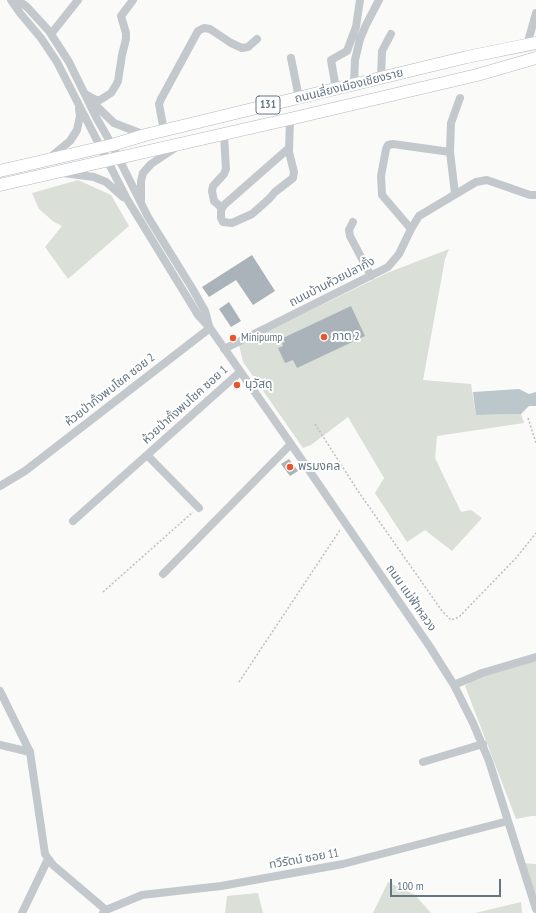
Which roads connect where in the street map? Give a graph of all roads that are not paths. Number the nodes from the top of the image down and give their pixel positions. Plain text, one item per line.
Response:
1 (11, 0) edge
2 (18, 0) edge
3 (78, 0) edge
4 (133, 0) edge
5 (360, 0) edge
6 (379, 0) edge
7 (536, 13) edge
8 (51, 34) junction
9 (391, 34) dead end
10 (257, 39) dead end
11 (532, 44) edge
12 (291, 58) dead end
13 (535, 58) edge
14 (381, 78) junction
15 (354, 84) junction
16 (336, 89) junction
17 (84, 94) junction
18 (299, 98) junction
19 (460, 98) dead end
20 (77, 101) junction
21 (290, 119) junction
22 (164, 130) junction
23 (224, 134) junction
24 (145, 135) junction
25 (182, 144) junction
26 (107, 146) junction
27 (289, 148) junction
28 (450, 152) junction
29 (113, 159) junction
30 (46, 160) junction
31 (0, 171) edge
32 (57, 172) junction
33 (0, 185) edge
34 (455, 194) junction
35 (536, 195) edge
36 (141, 203) junction
37 (131, 207) junction
38 (222, 208) junction
39 (353, 222) dead end
40 (411, 229) junction
41 (371, 276) junction
42 (210, 328) junction
43 (224, 349) junction
44 (240, 372) junction
45 (291, 444) junction
46 (147, 455) junction
47 (0, 486) edge
48 (199, 508) road end
49 (73, 521) dead end
50 (163, 574) dead end
51 (536, 656) edge
52 (454, 685) junction
53 (0, 691) edge
54 (483, 744) junction
55 (0, 745) edge
56 (30, 752) junction
57 (423, 762) dead end
58 (508, 821) junction
59 (48, 859) junction
60 (536, 909) edge
61 (105, 912) edge
62 (22, 913) edge

1 - 20 street
2 - 8 street
3 - 8 street
4 - 17 street
5 - 16 street
6 - 15 street
7 - 11 street
8 - 17 street
9 - 14 street
10 - 22 street
11 - 14 highway, ถนนเลี่ยงเมืองเชียงราย / 131
12 - 18 street
13 - 21 highway, ถนนเลี่ยงเมืองเชียงราย / 131
14 - 15 highway, ถนนเลี่ยงเมืองเชียงราย / 131
15 - 16 highway, ถนนเลี่ยงเมืองเชียงราย / 131
16 - 18 highway, ถนนเลี่ยงเมืองเชียงราย / 131
17 - 24 street
17 - 26 street
18 - 22 highway, ถนนเลี่ยงเมืองเชียงราย / 131
19 - 28 street
20 - 26 street
20 - 30 street
21 - 23 highway, ถนนเลี่ยงเมืองเชียงราย / 131
21 - 27 street
22 - 24 highway, ถนนเลี่ยงเมืองเชียงราย / 131
23 - 25 highway, ถนนเลี่ยงเมืองเชียงราย / 131
23 - 38 street
24 - 26 highway, ถนนเลี่ยงเมืองเชียงราย / 131
25 - 29 highway, ถนนเลี่ยงเมืองเชียงราย / 131
25 - 36 street
26 - 29 street
26 - 29 street
26 - 30 highway, ถนนเลี่ยงเมืองเชียงราย / 131
27 - 38 street
27 - 38 street
28 - 34 street
28 - 40 street
29 - 32 highway, ถนนเลี่ยงเมืองเชียงราย / 131
29 - 36 street
29 - 37 street
30 - 31 highway, ถนนเลี่ยงเมืองเชียงราย / 131
32 - 33 highway, ถนนเลี่ยงเมืองเชียงราย / 131
32 - 37 street
34 - 35 street, ถนนบ้านห้วยปลากั้ง
34 - 40 street, ถนนบ้านห้วยปลากั้ง
36 - 42 street
37 - 42 street
39 - 41 street
40 - 41 street, ถนนบ้านห้วยปลากั้ง
41 - 43 street, ถนนบ้านห้วยปลากั้ง
42 - 43 street, ถนน แม่ฟ้าหลวง
42 - 47 street, ห้วยป่ากั้งพบโชค ซอย 2
43 - 44 street, ถนน แม่ฟ้าหลวง
44 - 45 street, ถนน แม่ฟ้าหลวง
44 - 46 street, ห้วยป่ากั้งพบโชค ซอย 1
45 - 50 street
45 - 52 street, ถนน แม่ฟ้าหลวง
46 - 48 street, ห้วยป่ากั้งพบโชค ซอย 1
46 - 49 street, ห้วยป่ากั้งพบโชค ซอย 1
51 - 52 street
52 - 54 street, ถนน แม่ฟ้าหลวง
53 - 56 street
54 - 57 street
54 - 58 street, ถนน แม่ฟ้าหลวง
55 - 56 street
56 - 59 street
58 - 60 street, ถนน แม่ฟ้าหลวง
58 - 61 street, ทวีรัตน์ ซอย 11
59 - 61 street
59 - 62 street

